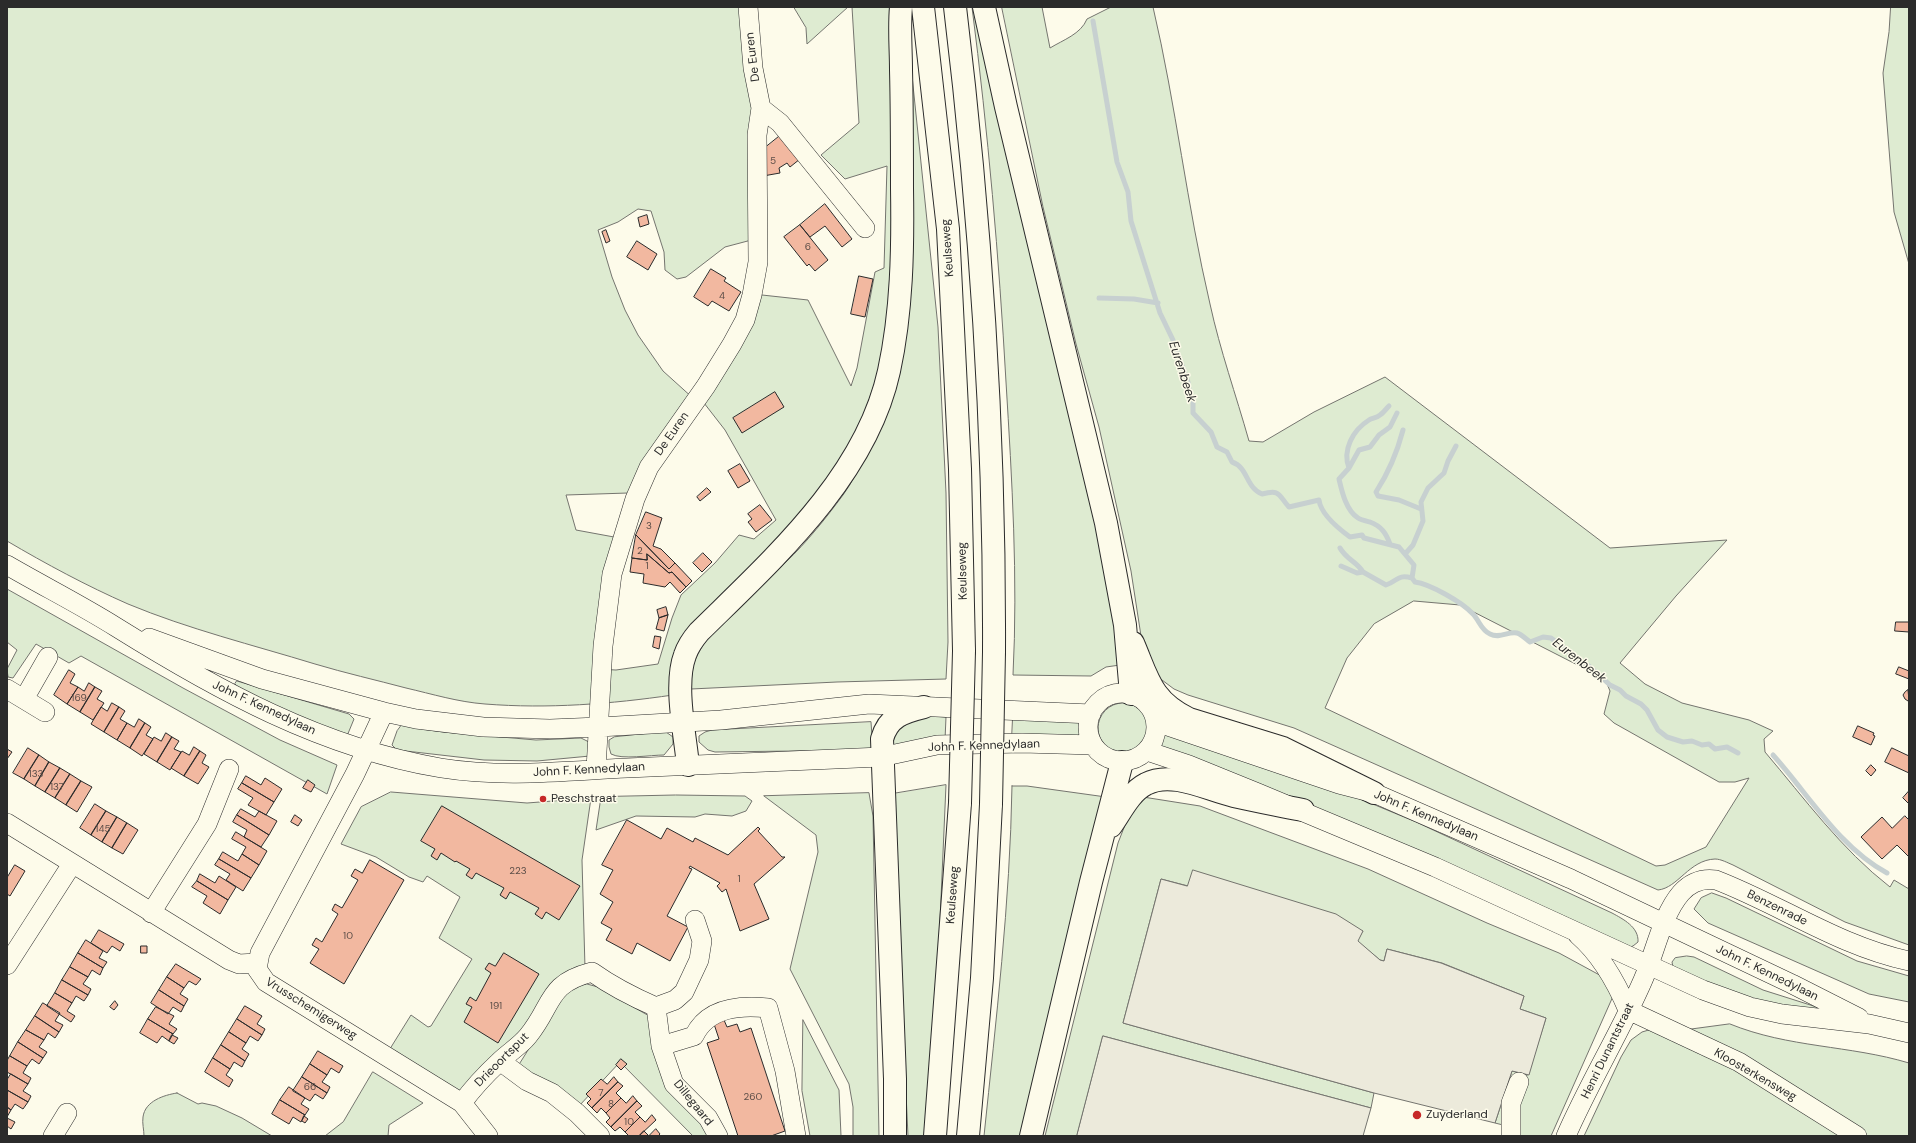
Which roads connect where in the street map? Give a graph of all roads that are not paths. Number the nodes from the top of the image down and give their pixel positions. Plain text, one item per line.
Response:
1 (748, 7) edge
2 (901, 7) edge
3 (923, 7) edge
4 (955, 7) edge
5 (984, 7) edge
6 (761, 108) junction
7 (865, 228) dead end
8 (7, 565) edge
9 (1125, 625) junction
10 (116, 626) junction
11 (48, 657) dead end
12 (7, 689) edge
13 (1130, 694) junction
14 (24, 699) junction
15 (924, 707) junction
16 (45, 712) dead end
17 (384, 712) junction
18 (1091, 714) junction
19 (684, 722) junction
20 (1156, 722) junction
21 (599, 727) junction
22 (1093, 745) junction
23 (366, 750) junction
24 (1147, 751) junction
25 (882, 757) junction
26 (1122, 762) junction
27 (688, 765) junction
28 (229, 769) dead end
29 (596, 769) junction
30 (1374, 793) junction
31 (1303, 810) junction
32 (7, 823) edge
33 (1103, 838) junction
34 (72, 864) junction
35 (151, 913) junction
36 (695, 920) dead end
37 (1664, 924) junction
38 (1568, 926) junction
39 (1909, 961) edge
40 (256, 963) junction
41 (7, 965) edge
42 (1650, 965) junction
43 (656, 1007) junction
44 (1628, 1010) junction
45 (1869, 1024) junction
46 (1904, 1031) edge
47 (661, 1046) junction
48 (500, 1061) junction
49 (1519, 1082) dead end
50 (462, 1103) junction
51 (67, 1113) dead end
52 (53, 1136) edge
53 (488, 1136) edge
54 (600, 1136) edge
55 (718, 1136) edge
56 (796, 1136) edge
57 (895, 1136) edge
58 (935, 1136) edge
59 (968, 1136) edge
60 (1031, 1136) edge
61 (1511, 1136) edge
62 (1566, 1136) edge
63 (1857, 1136) edge

1 - 6 street, De Euren
2 - 19 highway
3 - 58 highway, Keulseweg, bridge
4 - 59 highway, bridge
5 - 9 highway
6 - 7 street
6 - 21 street, De Euren
8 - 10 street, John F. Kennedylaan
9 - 13 highway
9 - 30 highway
10 - 17 street, John F. Kennedylaan
10 - 23 street, John F. Kennedylaan
11 - 14 street
12 - 14 street
13 - 18 street
13 - 20 street
14 - 16 street
15 - 18 street, John F. Kennedylaan
15 - 19 street, John F. Kennedylaan
15 - 25 highway
17 - 21 street, John F. Kennedylaan
17 - 23 street
18 - 22 street
19 - 21 street, John F. Kennedylaan
19 - 27 highway
20 - 24 street
20 - 30 street, John F. Kennedylaan
21 - 29 street, De Euren
22 - 25 street, John F. Kennedylaan
22 - 26 street
23 - 29 street, John F. Kennedylaan
23 - 40 street
24 - 26 street
24 - 31 street, John F. Kennedylaan
25 - 27 street, John F. Kennedylaan
25 - 57 highway
26 - 33 highway
27 - 29 street, John F. Kennedylaan
28 - 35 street
30 - 37 street, John F. Kennedylaan
31 - 33 highway
31 - 38 street, John F. Kennedylaan
32 - 34 street
33 - 60 highway
34 - 35 street
34 - 41 street
35 - 40 street
36 - 43 street
37 - 39 street, Benzenrade
37 - 42 street
37 - 45 street, John F. Kennedylaan
38 - 42 street, John F. Kennedylaan
38 - 44 street
40 - 50 street, Vrusschemigerweg
42 - 44 street, Henri Dunantstraat
42 - 45 street, John F. Kennedylaan
43 - 47 street
43 - 48 street, Drieoortsput
44 - 62 street, Henri Dunantstraat
44 - 63 street, Kloosterkensweg
45 - 46 street, John F. Kennedylaan
47 - 55 street, Dillegaard
47 - 56 street
48 - 50 street, Drieoortsput
48 - 54 street
49 - 61 street
50 - 53 street, Vrusschemigerweg
51 - 52 street

